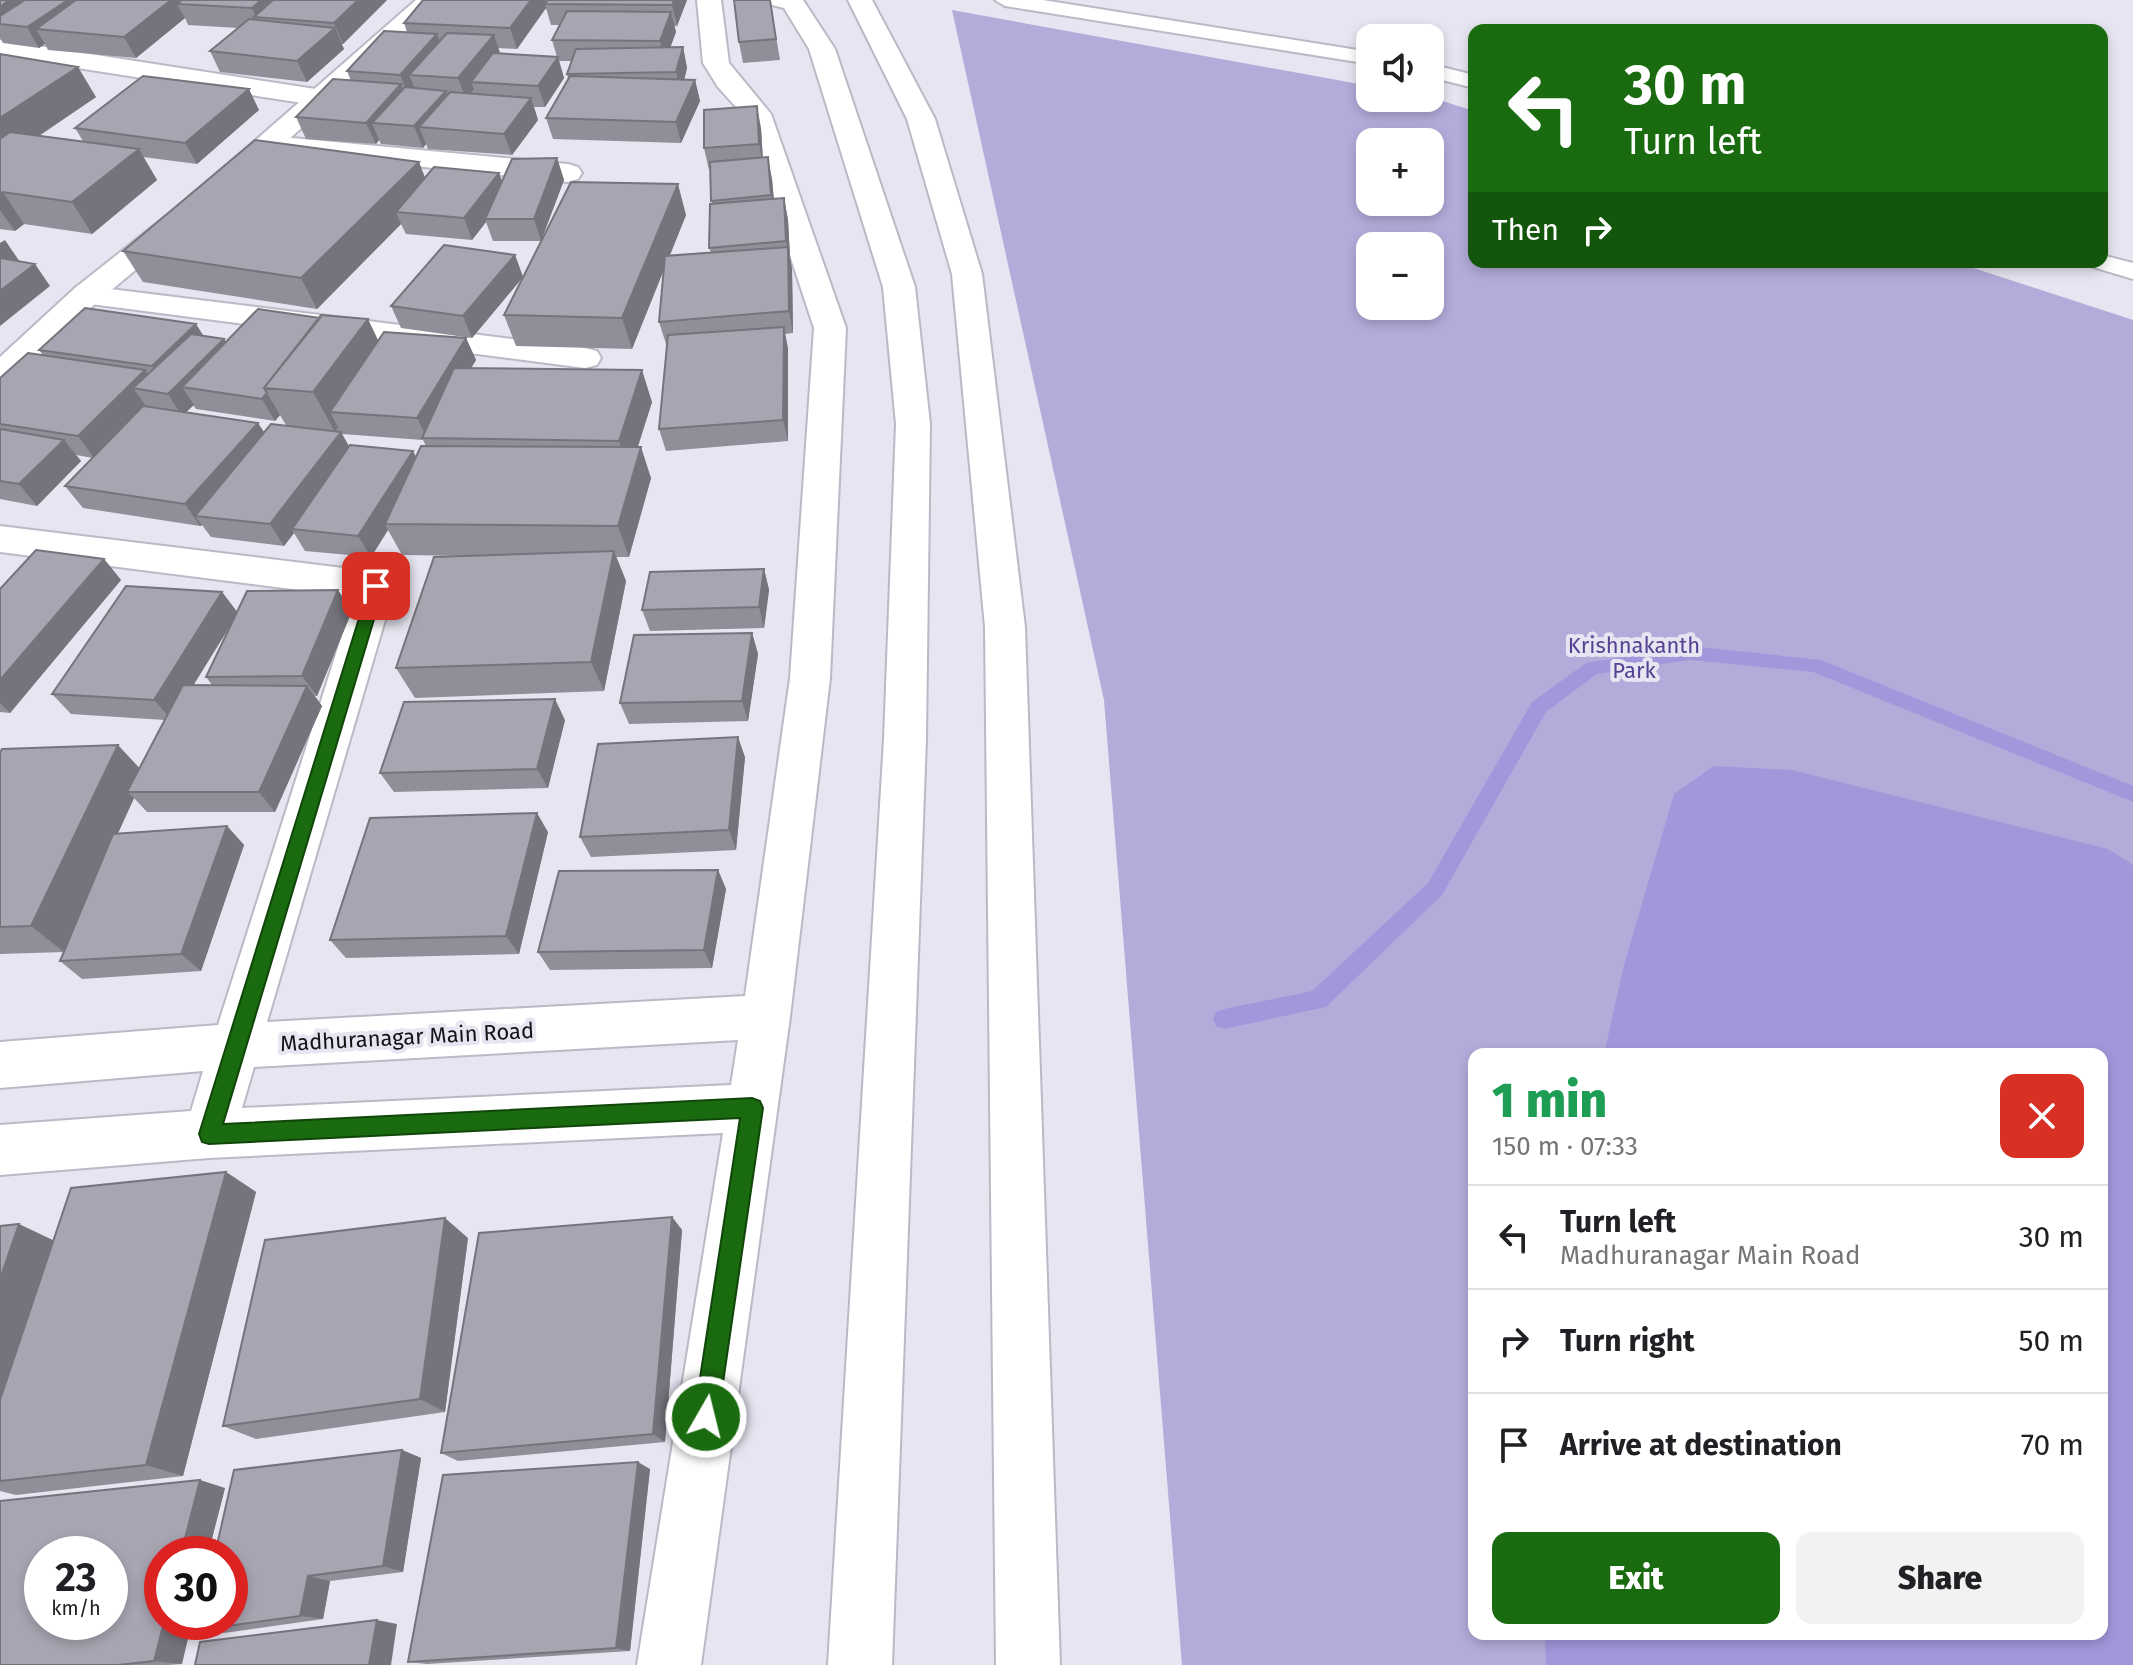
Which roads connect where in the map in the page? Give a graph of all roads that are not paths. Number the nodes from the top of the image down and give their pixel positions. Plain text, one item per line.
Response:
1 (431, 0) edge
2 (709, 0) edge
3 (860, 0) edge
4 (1005, 0) edge
5 (793, 1) edge
6 (7, 54) edge
7 (1356, 56) edge
8 (1444, 74) edge
9 (1468, 80) edge
10 (322, 98) junction
11 (271, 144) junction
12 (568, 173) dead end
13 (2108, 264) edge
14 (2133, 271) edge
15 (86, 295) junction
16 (585, 358) edge
17 (0, 375) edge
18 (0, 539) edge
19 (766, 1017) junction
20 (237, 1046) junction
21 (0, 1065) edge
22 (752, 1108) junction
23 (209, 1134) junction
24 (0, 1150) edge
25 (669, 1665) edge
26 (860, 1665) edge
27 (1028, 1665) edge

1 - 10 street
2 - 19 street
3 - 27 street
4 - 7 lane
5 - 26 street
6 - 10 street
8 - 9 lane
10 - 11 street
11 - 12 street
11 - 15 street
13 - 14 lane
15 - 16 street
15 - 17 street
18 - 20 street
19 - 20 street, Madhuranagar Main Road
19 - 22 street
20 - 21 street, Madhuranagar Main Road
20 - 23 street
22 - 23 street
22 - 25 street
23 - 24 street

